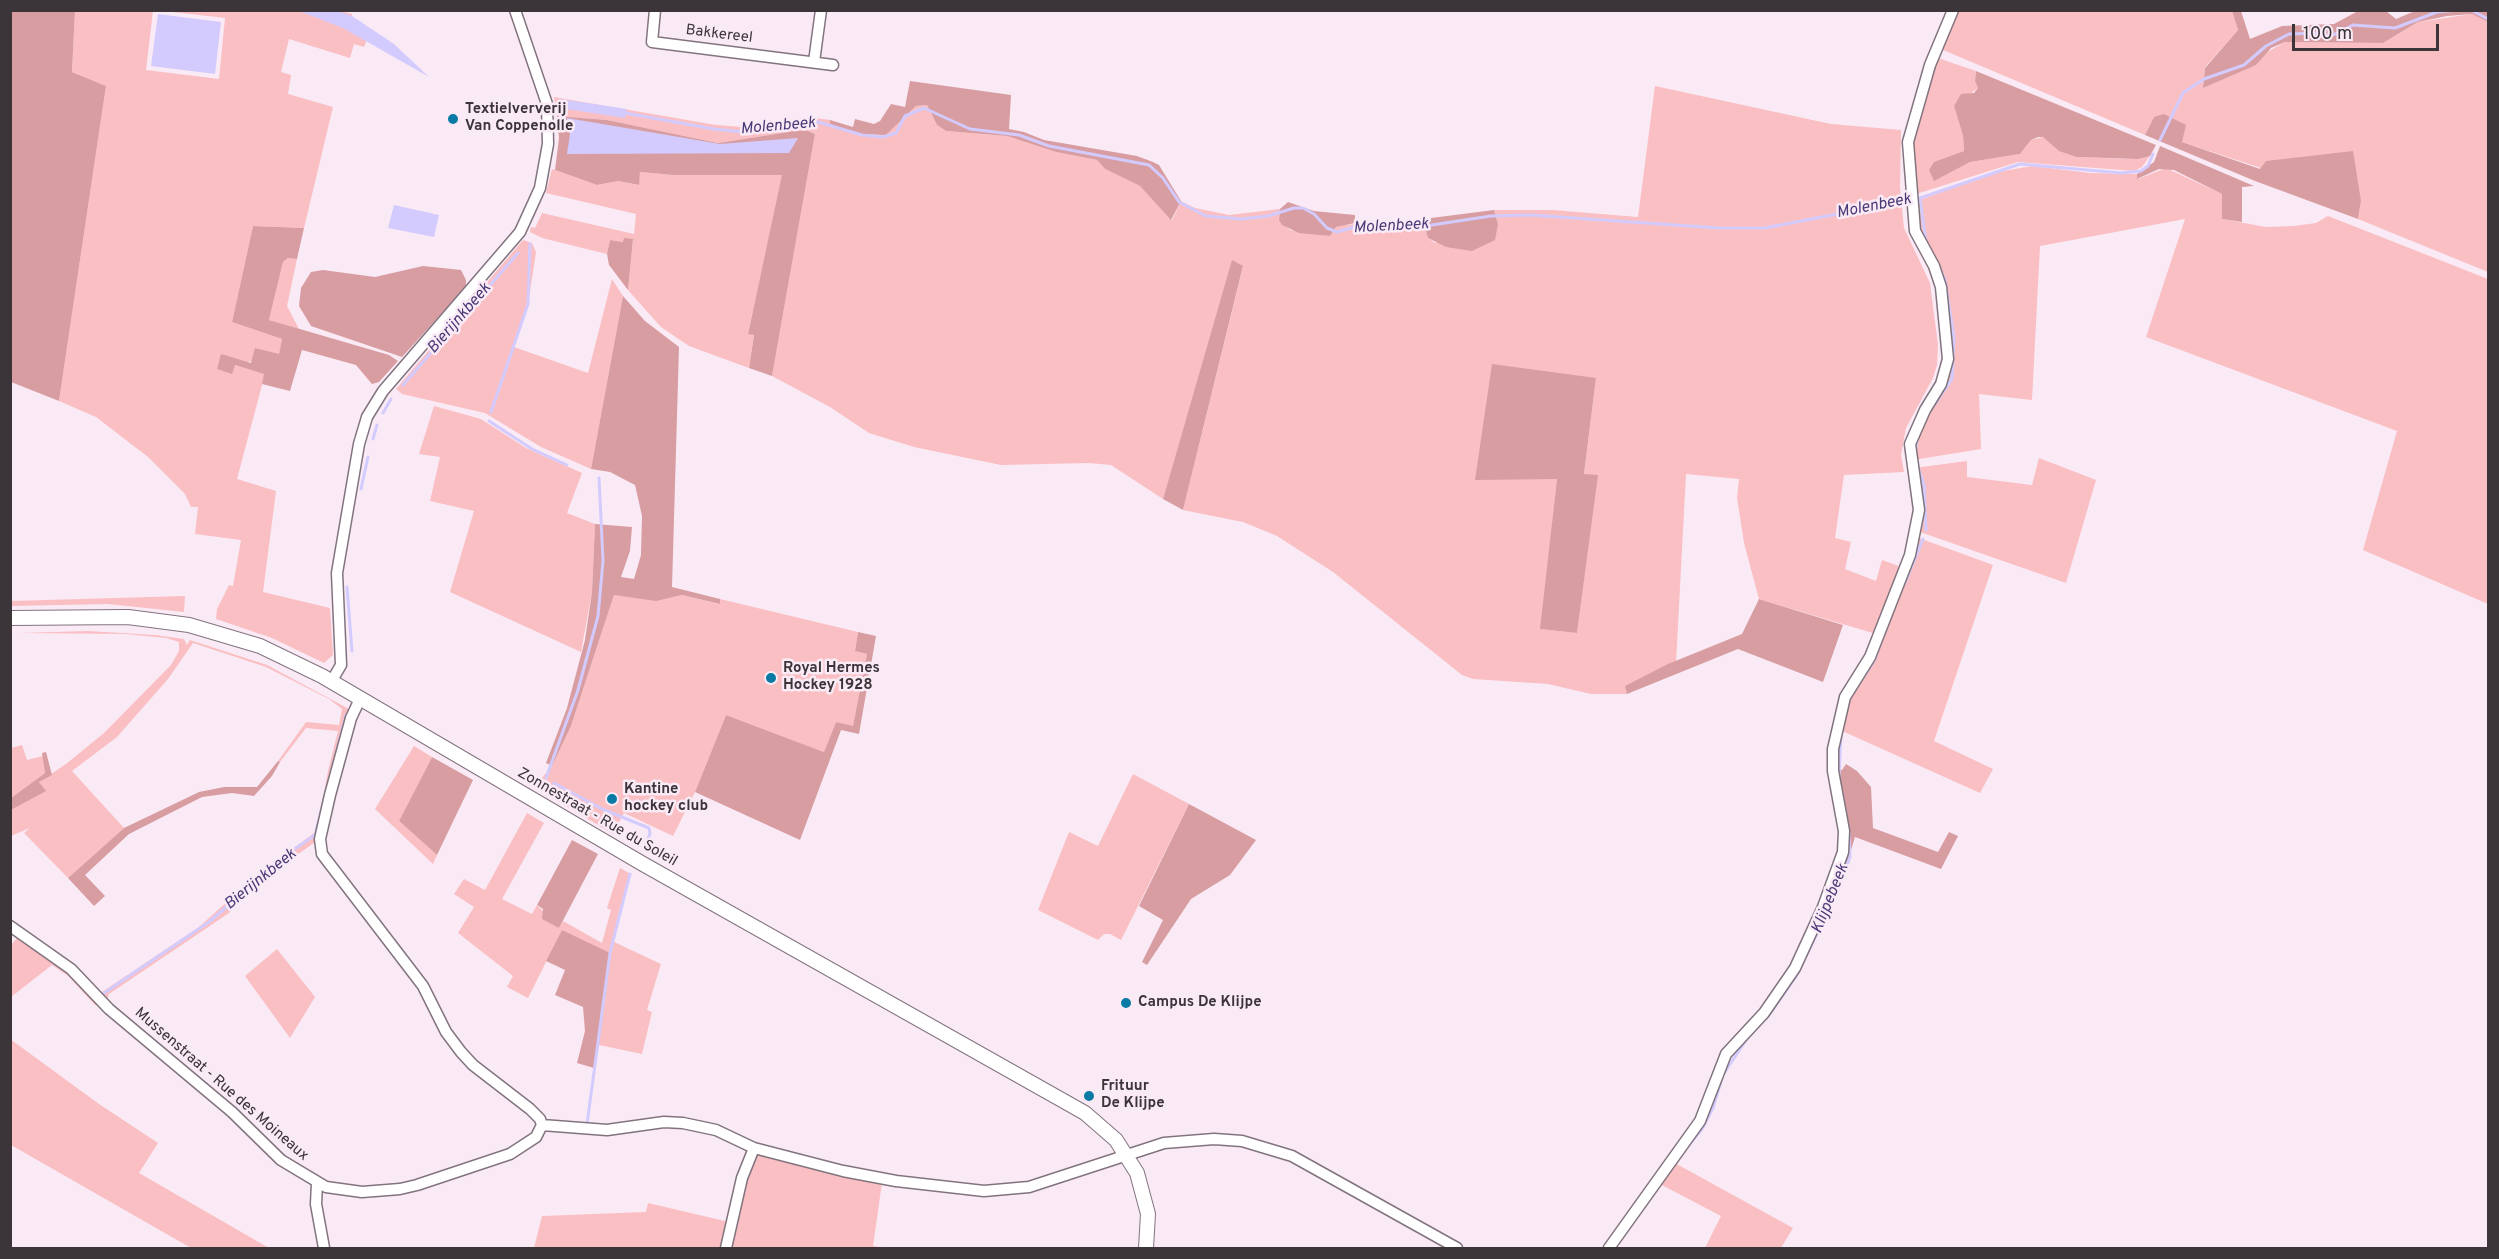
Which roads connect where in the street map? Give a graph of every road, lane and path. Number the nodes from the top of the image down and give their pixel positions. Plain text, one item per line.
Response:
1 (515, 10) edge
2 (655, 10) edge
3 (821, 10) edge
4 (1953, 10) edge
5 (814, 62) junction
6 (833, 65) dead end
7 (10, 618) edge
8 (331, 682) junction
9 (360, 699) junction
10 (10, 926) edge
11 (542, 1125) junction
12 (753, 1148) junction
13 (1128, 1156) junction
14 (317, 1183) junction
15 (324, 1248) edge
16 (726, 1248) edge
17 (1146, 1248) edge
18 (1457, 1248) edge
19 (1609, 1248) edge

1 - 8 street
2 - 5 street, Bakkereel
3 - 5 street
4 - 19 street
5 - 6 street, Bakkereel
7 - 8 main road, Zonnestraat - Rue du Soleil
8 - 9 main road, Zonnestraat - Rue du Soleil
9 - 11 street
9 - 13 main road, Zonnestraat - Rue du Soleil
10 - 14 street, Mussenstraat - Rue des Moineaux
11 - 12 street
11 - 14 street, Mussenstraat - Rue des Moineaux
12 - 13 street
12 - 16 street
13 - 17 main road, Zonnestraat - Rue du Soleil
13 - 18 street
14 - 15 street

